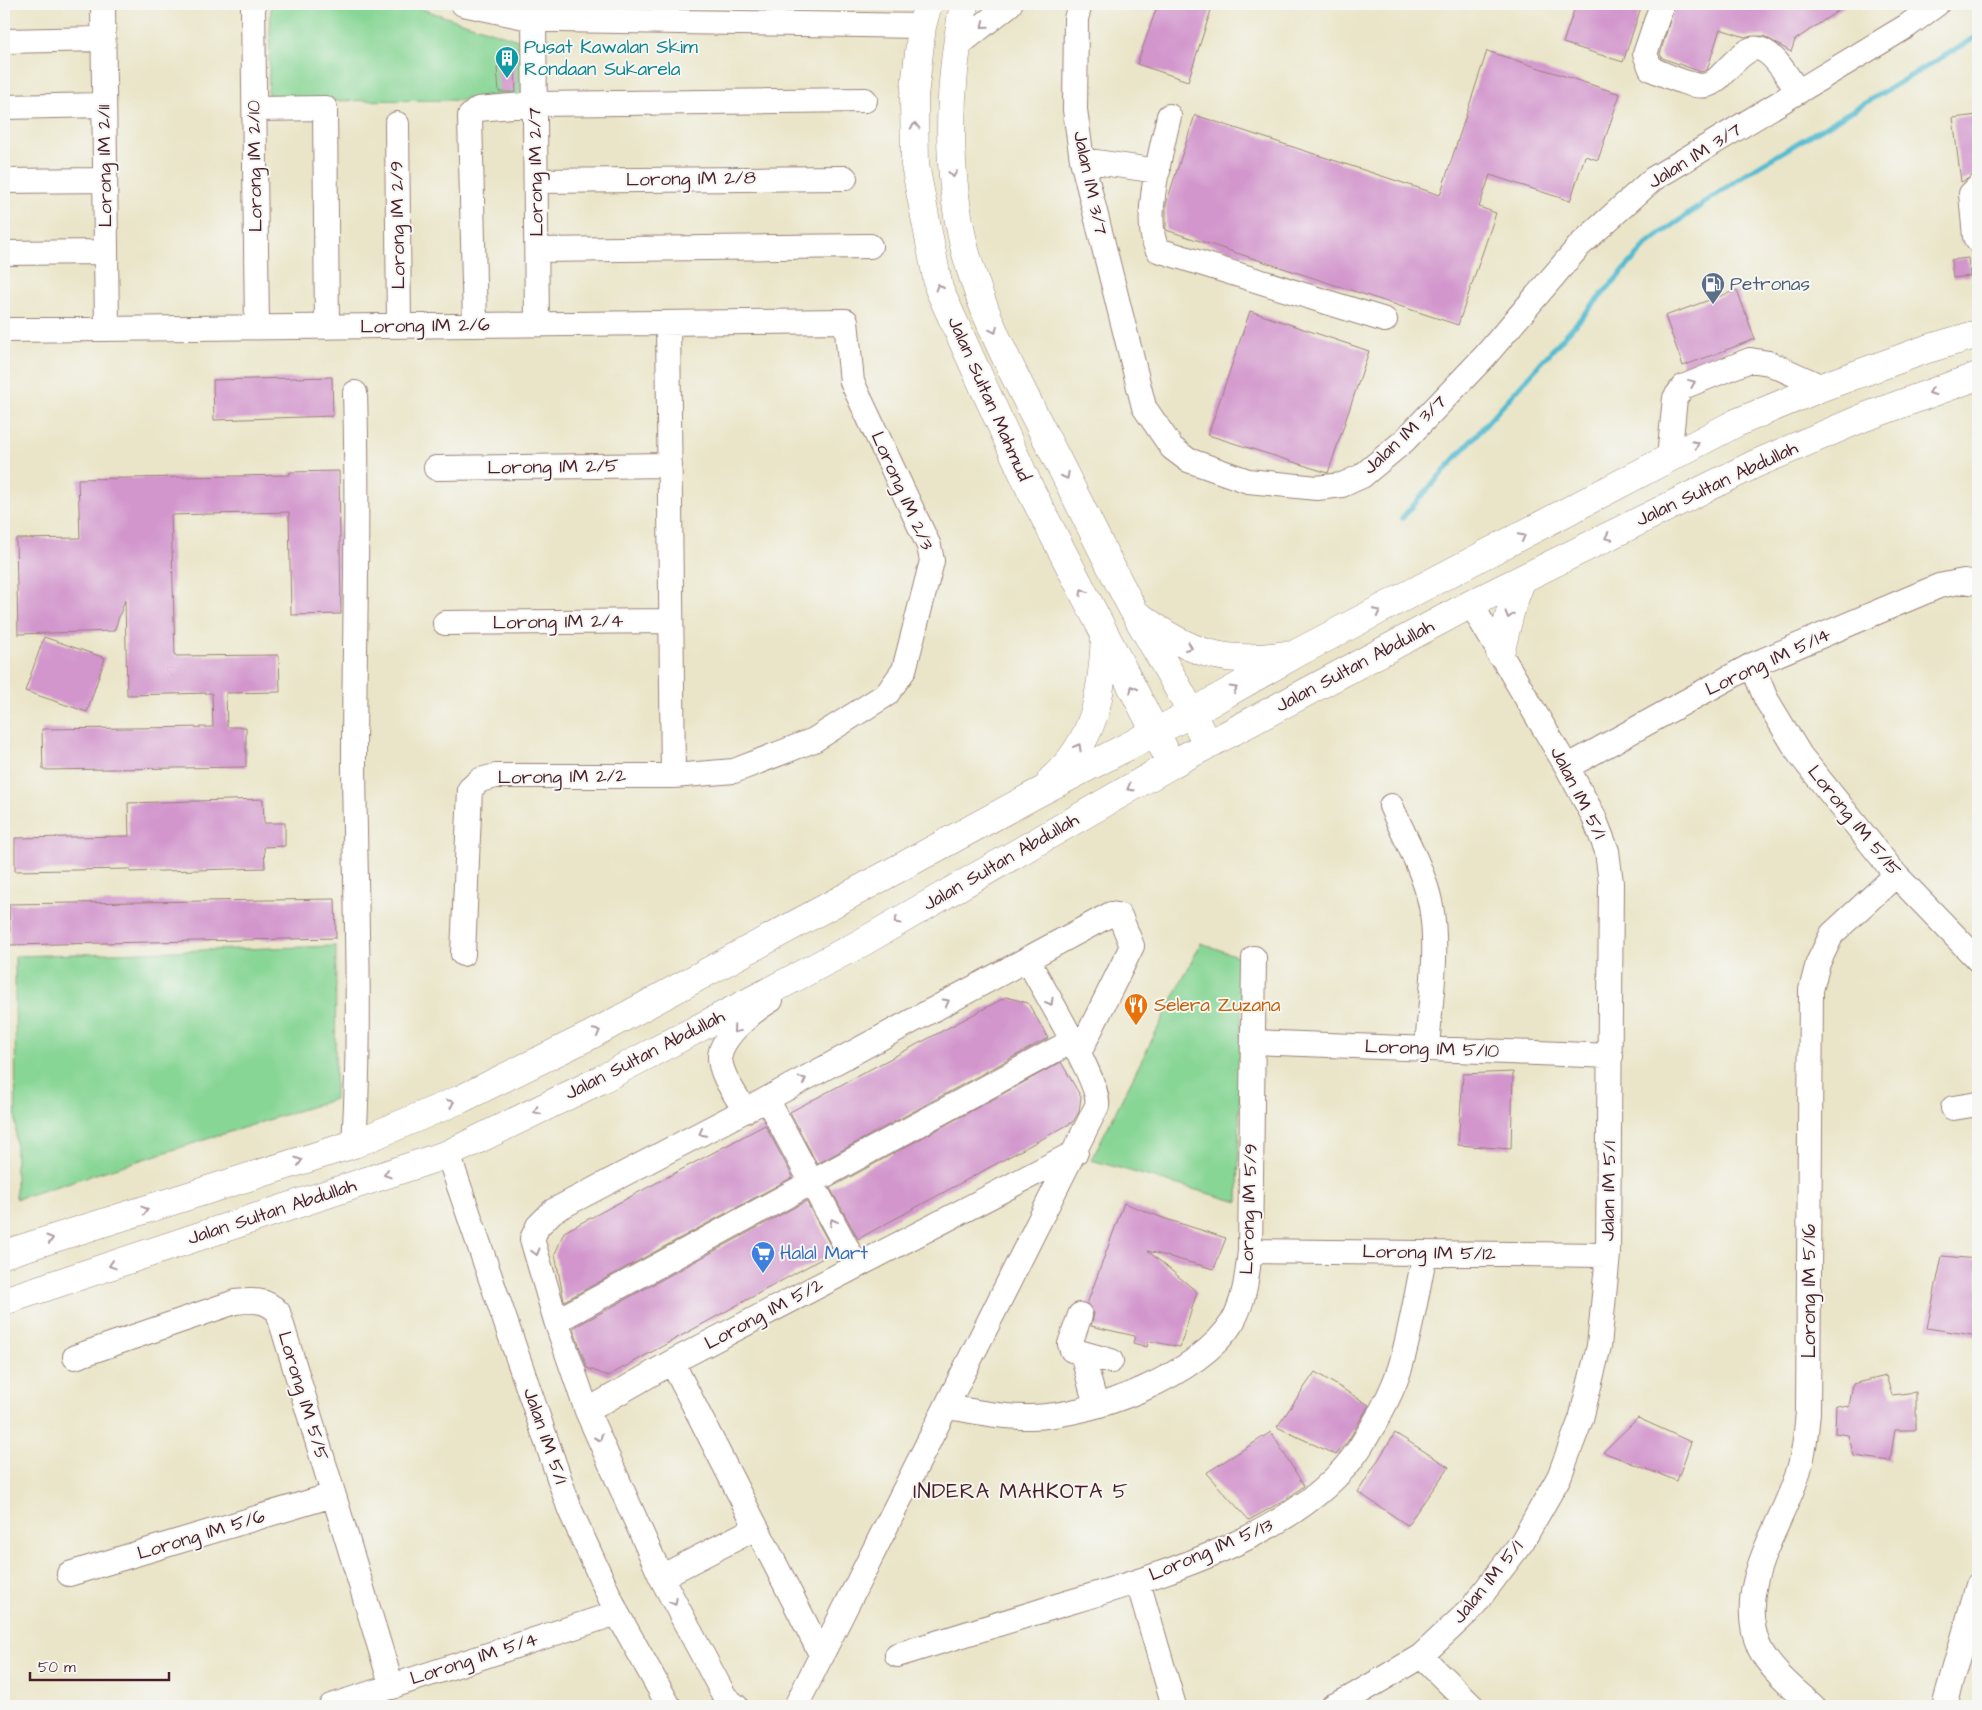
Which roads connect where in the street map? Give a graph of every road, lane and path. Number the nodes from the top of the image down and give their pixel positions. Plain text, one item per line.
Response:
1 (103, 4) edge
2 (253, 4) edge
3 (462, 4) edge
4 (964, 4) edge
5 (1010, 4) edge
6 (1080, 4) edge
7 (1662, 4) edge
8 (1937, 4) edge
9 (561, 12) edge
10 (703, 13) edge
11 (794, 14) edge
12 (867, 14) edge
13 (925, 15) edge
14 (534, 19) junction
15 (104, 39) junction
16 (4, 41) edge
17 (957, 46) junction
18 (1798, 92) junction
19 (865, 100) dead end
20 (535, 104) junction
21 (104, 105) junction
22 (4, 106) edge
23 (255, 109) junction
24 (1169, 116) dead end
25 (397, 124) dead end
26 (1082, 160) junction
27 (1158, 171) junction
28 (845, 178) dead end
29 (105, 180) junction
30 (4, 181) edge
31 (536, 181) junction
32 (1978, 187) edge
33 (1978, 241) edge
34 (870, 246) dead end
35 (537, 250) junction
36 (106, 252) junction
37 (4, 253) edge
38 (1385, 320) dead end
39 (846, 321) joint
40 (668, 323) junction
41 (538, 324) junction
42 (475, 325) junction
43 (399, 326) junction
44 (257, 327) junction
45 (327, 327) junction
46 (107, 329) junction
47 (4, 330) edge
48 (1978, 334) edge
49 (1978, 376) edge
50 (1822, 387) junction
51 (355, 393) dead end
52 (1669, 458) junction
53 (670, 465) junction
54 (436, 468) dead end
55 (1522, 579) junction
56 (1978, 582) edge
57 (1471, 604) junction
58 (1134, 611) junction
59 (671, 621) junction
60 (444, 623) dead end
61 (1105, 635) junction
62 (1299, 652) junction
63 (1500, 653) junction
64 (1752, 666) junction
65 (1192, 713) junction
66 (1155, 732) junction
67 (1208, 745) junction
68 (1172, 764) junction
69 (1567, 767) junction
70 (673, 776) junction
71 (1034, 795) junction
72 (1391, 806) dead end
73 (1896, 875) junction
74 (861, 942) junction
75 (463, 954) dead end
76 (1254, 958) dead end
77 (1027, 959) junction
78 (1978, 960) edge
79 (1254, 1042) junction
80 (1075, 1047) junction
81 (1427, 1049) junction
82 (1611, 1056) junction
83 (767, 1099) junction
84 (1978, 1104) edge
85 (1952, 1108) dead end
86 (745, 1111) junction
87 (354, 1144) junction
88 (1076, 1152) junction
89 (448, 1154) junction
90 (813, 1184) junction
91 (1250, 1251) junction
92 (1425, 1253) junction
93 (4, 1254) edge
94 (1608, 1255) junction
95 (856, 1265) junction
96 (4, 1301) edge
97 (1080, 1315) dead end
98 (556, 1322) junction
99 (1082, 1353) junction
100 (75, 1357) dead end
101 (1112, 1361) dead end
102 (672, 1362) junction
103 (1096, 1406) junction
104 (947, 1407) junction
105 (587, 1411) junction
106 (333, 1495) junction
107 (756, 1528) junction
108 (70, 1574) dead end
109 (661, 1577) junction
110 (1138, 1582) junction
111 (1978, 1585) edge
112 (617, 1613) junction
113 (898, 1654) dead end
114 (822, 1656) junction
115 (1422, 1656) junction
116 (392, 1686) junction
117 (332, 1706) edge
118 (669, 1706) edge
119 (736, 1706) edge
120 (796, 1706) edge
121 (1174, 1706) edge
122 (1333, 1706) edge
123 (1472, 1706) edge
124 (1813, 1706) edge
125 (1944, 1706) edge

1 - 15 street, Lorong IM 2/11
2 - 23 street, Lorong IM 2/10
3 - 14 street
4 - 17 main road, Jalan Sultan Mahmud
5 -> 17 street
6 - 26 street, Jalan IM 3/7
7 - 18 street
8 - 18 street, Jalan IM 3/7
9 - 10 street
9 - 14 street
10 - 11 street
11 - 12 street
12 - 13 street
61 -> 13 main road, Jalan Sultan Mahmud
14 - 20 street, Lorong IM 2/7
15 - 16 street
15 - 21 street, Lorong IM 2/11
17 -> 58 main road, Jalan Sultan Mahmud
18 - 26 street, Jalan IM 3/7
19 - 20 street
20 - 31 street, Lorong IM 2/7
20 - 42 street
21 - 22 street
21 - 29 street, Lorong IM 2/11
23 - 44 street, Lorong IM 2/10
23 - 45 street
24 - 27 street
25 - 43 street, Lorong IM 2/9
26 - 27 street
27 - 38 street
28 - 31 street, Lorong IM 2/8
29 - 30 street
29 - 36 street, Lorong IM 2/11
31 - 35 street, Lorong IM 2/7
32 - 33 street
34 - 35 street
35 - 41 street, Lorong IM 2/7
36 - 37 street
36 - 46 street, Lorong IM 2/11
39 - 40 street, Lorong IM 2/6
39 - 70 street, Lorong IM 2/3
40 - 41 street, Lorong IM 2/6
40 - 53 street
41 - 42 street, Lorong IM 2/6
42 - 43 street, Lorong IM 2/6
43 - 45 street, Lorong IM 2/6
44 - 45 street, Lorong IM 2/6
44 - 46 street, Lorong IM 2/6
46 - 47 street, Lorong IM 2/6
48 - 50 main road, Jalan Sultan Abdullah
49 -> 55 main road, Jalan Sultan Abdullah
52 -> 50 main road, Jalan Sultan Abdullah
52 -> 50 street
51 - 87 street
62 -> 52 main road, Jalan Sultan Abdullah
53 - 54 street, Lorong IM 2/5
53 - 59 street
55 - 57 main road, Jalan Sultan Abdullah
55 -> 63 main road
56 - 64 street, Lorong IM 5/14
57 - 63 street, Jalan IM 5/1
57 - 67 main road, Jalan Sultan Abdullah
58 -> 62 main road
58 - 65 main road, Jalan Sultan Mahmud
59 - 60 street, Lorong IM 2/4
59 - 70 street
66 -> 61 main road, Jalan Sultan Mahmud
71 -> 61 main road
65 -> 62 main road, Jalan Sultan Abdullah
63 - 69 street, Jalan IM 5/1
64 - 69 street, Lorong IM 5/14
64 - 73 street, Lorong IM 5/15
65 - 66 main road, Jalan Sultan Abdullah
65 - 67 main road, Jalan Sultan Mahmud
66 - 68 main road, Jalan Sultan Mahmud
66 - 71 main road, Jalan Sultan Abdullah
67 - 68 main road, Jalan Sultan Abdullah
68 -> 74 main road, Jalan Sultan Abdullah
69 - 82 street, Jalan IM 5/1
70 - 75 street, Lorong IM 2/2
87 -> 71 main road, Jalan Sultan Abdullah
72 - 81 street
73 - 78 street, Lorong IM 5/15
73 - 124 street, Lorong IM 5/16
74 -> 86 street
74 -> 89 main road, Jalan Sultan Abdullah
76 - 79 street, Lorong IM 5/9
77 -> 80 street
77 - 80 street
83 -> 77 street
79 - 81 street, Lorong IM 5/10
79 - 91 street, Lorong IM 5/9
80 - 88 street
80 - 90 street
81 - 82 street, Lorong IM 5/10
82 - 94 street, Jalan IM 5/1
83 - 86 street
83 - 90 street
84 - 85 street
86 -> 98 street
93 -> 87 main road, Jalan Sultan Abdullah
88 - 95 street, Lorong IM 5/2
88 - 104 street
89 -> 96 main road, Jalan Sultan Abdullah
89 - 112 street, Jalan IM 5/1
95 -> 90 street
90 - 98 street
91 - 92 street, Lorong IM 5/12
91 - 103 street, Lorong IM 5/9
92 - 94 street, Lorong IM 5/12
92 - 110 street, Lorong IM 5/13
94 - 115 street, Jalan IM 5/1
95 - 102 street, Lorong IM 5/2
97 - 99 street
98 - 105 street
99 - 101 street
99 - 103 street
100 - 106 street, Lorong IM 5/5
102 - 105 street, Lorong IM 5/2
102 - 107 street
103 - 104 street, Lorong IM 5/9
104 - 114 street
105 -> 109 street
106 - 108 street, Lorong IM 5/6
106 - 116 street, Lorong IM 5/5
107 - 109 street
107 - 114 street
109 -> 119 street
110 - 113 street, Lorong IM 5/13
110 - 121 street
111 - 125 street
112 - 116 street, Lorong IM 5/4
112 - 118 street, Jalan IM 5/1
114 - 120 street
115 - 122 street, Jalan IM 5/1
115 - 123 street
116 - 117 street, Lorong IM 5/4

